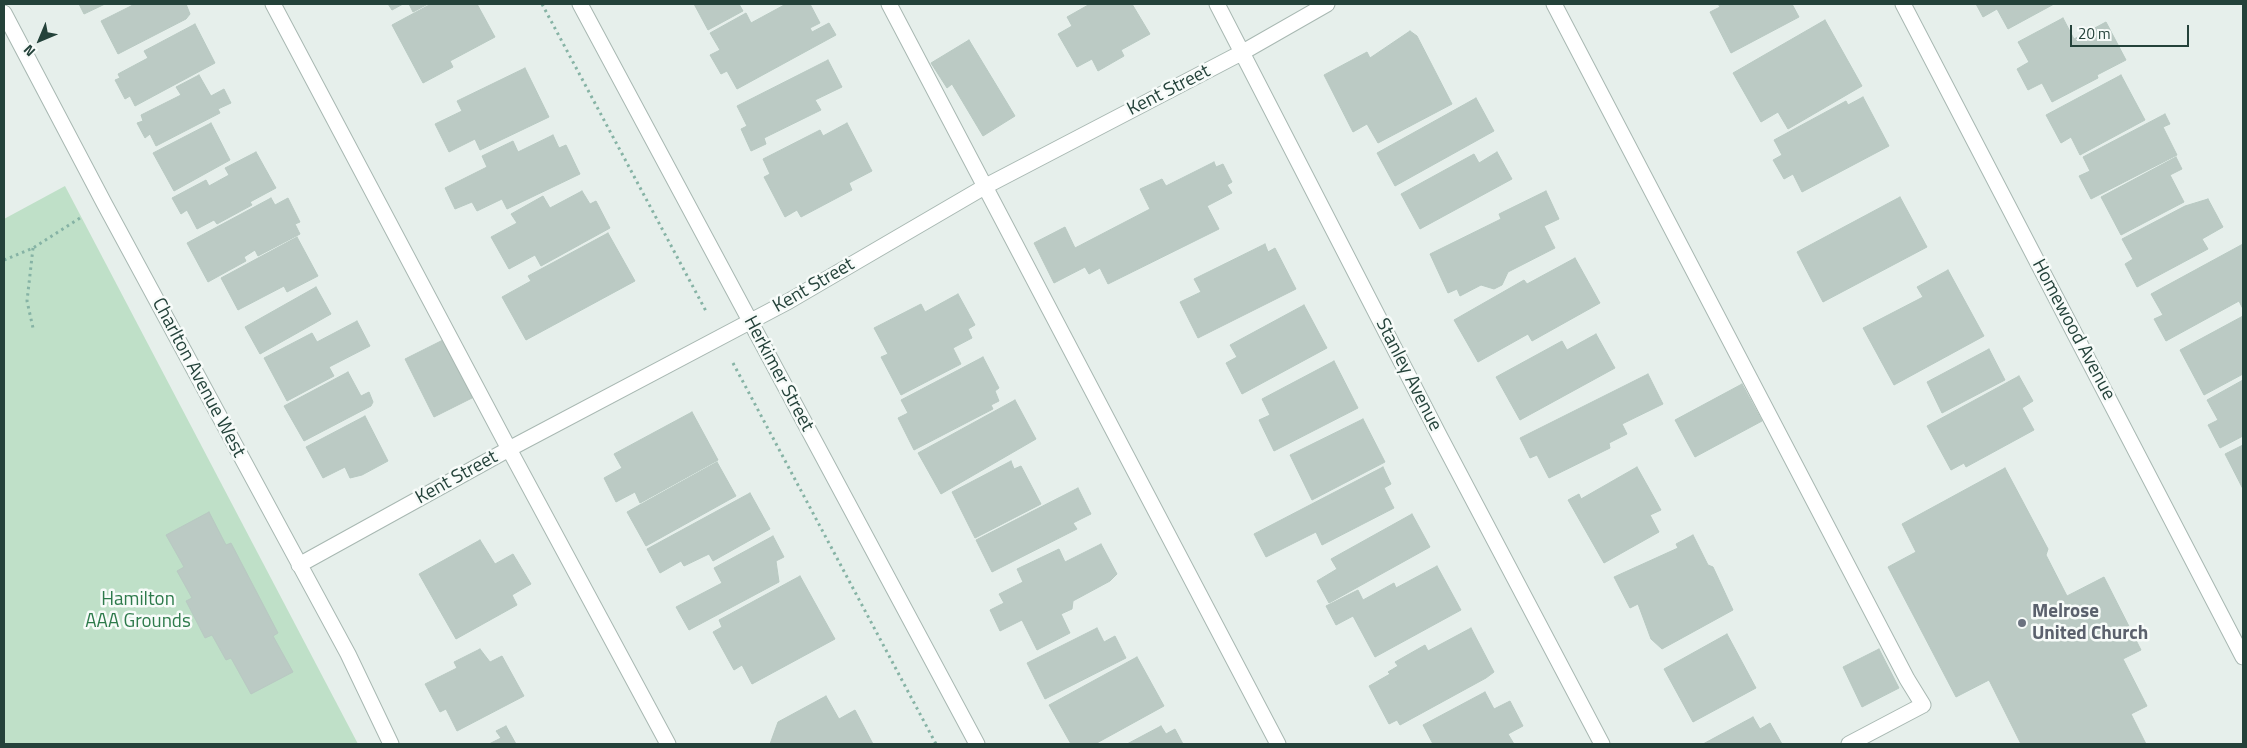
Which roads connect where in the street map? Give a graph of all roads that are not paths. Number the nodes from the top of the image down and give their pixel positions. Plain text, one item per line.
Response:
1 (273, 4) edge
2 (580, 4) edge
3 (889, 4) edge
4 (1217, 4) edge
5 (1327, 4) edge
6 (1554, 4) edge
7 (1903, 4) edge
8 (4, 13) edge
9 (1243, 52) junction
10 (986, 186) junction
11 (750, 323) junction
12 (509, 449) junction
13 (299, 565) junction
14 (2243, 657) edge
15 (392, 744) edge
16 (668, 744) edge
17 (976, 744) edge
18 (1278, 744) edge
19 (1602, 744) edge
20 (1849, 744) edge

1 - 12 street
2 - 11 street, Herkimer Street
3 - 10 street
4 - 9 street, Stanley Avenue
5 - 9 street, Kent Street
6 - 20 street
7 - 14 street, Homewood Avenue
8 - 13 street, Charlton Avenue West
9 - 10 street, Kent Street
9 - 19 street, Stanley Avenue
10 - 11 street, Kent Street
10 - 18 street
11 - 12 street, Kent Street
11 - 17 street, Herkimer Street
12 - 13 street, Kent Street
12 - 16 street
13 - 15 street, Charlton Avenue West

